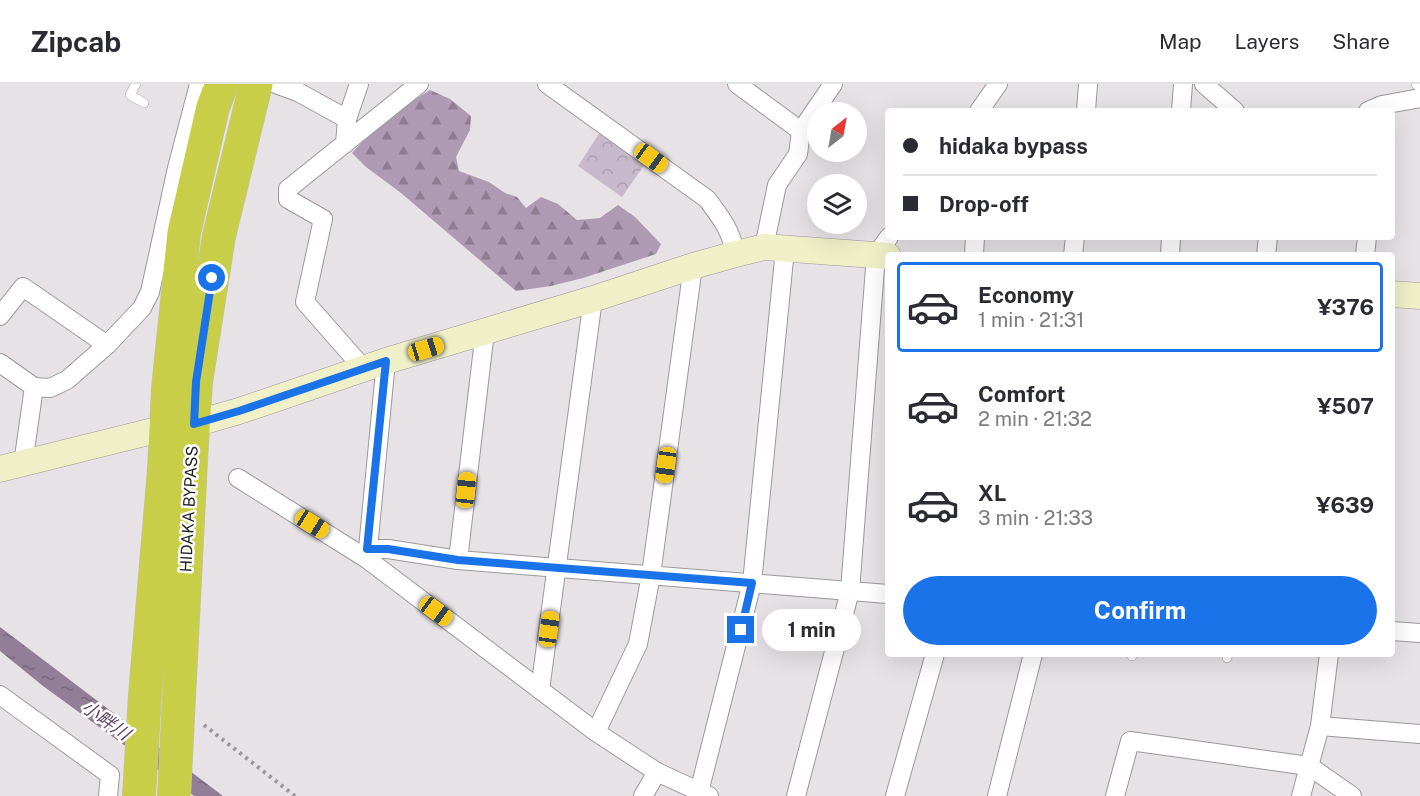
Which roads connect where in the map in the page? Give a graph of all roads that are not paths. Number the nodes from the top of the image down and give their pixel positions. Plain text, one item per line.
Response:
1 (136, 84) edge
2 (199, 84) edge
3 (222, 84) edge
4 (256, 84) edge
5 (276, 84) edge
6 (359, 84) edge
7 (419, 84) edge
8 (547, 84) edge
9 (737, 84) edge
10 (833, 84) edge
11 (998, 84) edge
12 (1088, 84) edge
13 (1183, 84) edge
14 (1204, 84) edge
15 (1416, 84) edge
16 (1420, 88) edge
17 (1420, 98) edge
18 (144, 103) dead end
19 (984, 108) edge
20 (1086, 108) edge
21 (1180, 108) edge
22 (1232, 108) edge
23 (1381, 108) edge
24 (347, 119) junction
25 (801, 130) junction
26 (345, 144) junction
27 (774, 248) junction
28 (884, 250) edge
29 (735, 254) junction
30 (693, 266) junction
31 (1395, 294) edge
32 (1420, 296) edge
33 (593, 299) junction
34 (0, 316) edge
35 (485, 331) junction
36 (107, 345) junction
37 (0, 363) edge
38 (375, 365) junction
39 (34, 387) junction
40 (180, 426) junction
41 (12, 467) edge
42 (238, 478) dead end
43 (367, 554) junction
44 (458, 560) junction
45 (557, 568) junction
46 (651, 575) junction
47 (752, 583) junction
48 (850, 591) junction
49 (885, 594) edge
50 (1395, 631) edge
51 (1420, 633) edge
52 (934, 657) edge
53 (1033, 657) edge
54 (1329, 657) edge
55 (540, 690) junction
56 (0, 695) edge
57 (1320, 726) junction
58 (596, 732) junction
59 (1420, 734) edge
60 (1309, 766) junction
61 (657, 772) junction
62 (140, 790) edge
63 (704, 794) edge
64 (108, 796) edge
65 (174, 796) edge
66 (643, 796) edge
67 (796, 796) edge
68 (895, 796) edge
69 (997, 796) edge
70 (1115, 796) edge
71 (1301, 796) edge
72 (1352, 796) edge

1 - 18 lane
2 - 36 street
3 - 40 highway, HIDAKA BYPASS
4 - 40 highway, HIDAKA BYPASS
5 - 24 street
6 - 24 street
7 - 26 street
8 - 29 street
9 - 25 street
10 - 25 street
11 - 19 street
12 - 20 street
13 - 21 street
14 - 22 street
15 - 16 lane
17 - 23 street
24 - 26 street
25 - 27 street
26 - 38 street
27 - 28 street
27 - 29 street
27 - 47 street
28 - 48 street
29 - 30 street
30 - 33 street
30 - 46 street
31 - 32 street
33 - 35 street
33 - 45 street
34 - 36 street
35 - 38 street
35 - 44 street
36 - 39 street
37 - 39 street
38 - 40 street
38 - 43 street
39 - 41 street
40 - 41 street
40 - 62 highway, HIDAKA BYPASS
40 - 65 highway, HIDAKA BYPASS
42 - 43 street
43 - 44 street
43 - 55 street
44 - 45 street
45 - 46 street
45 - 55 street
46 - 47 street
46 - 58 street
47 - 48 street
47 - 63 street
48 - 49 street
48 - 67 street
50 - 51 street
52 - 68 street
53 - 69 street
54 - 57 street
55 - 58 street
56 - 64 street
57 - 59 street
57 - 60 street
58 - 61 street
60 - 70 street
60 - 71 street
60 - 72 street
61 - 63 street
61 - 66 street

